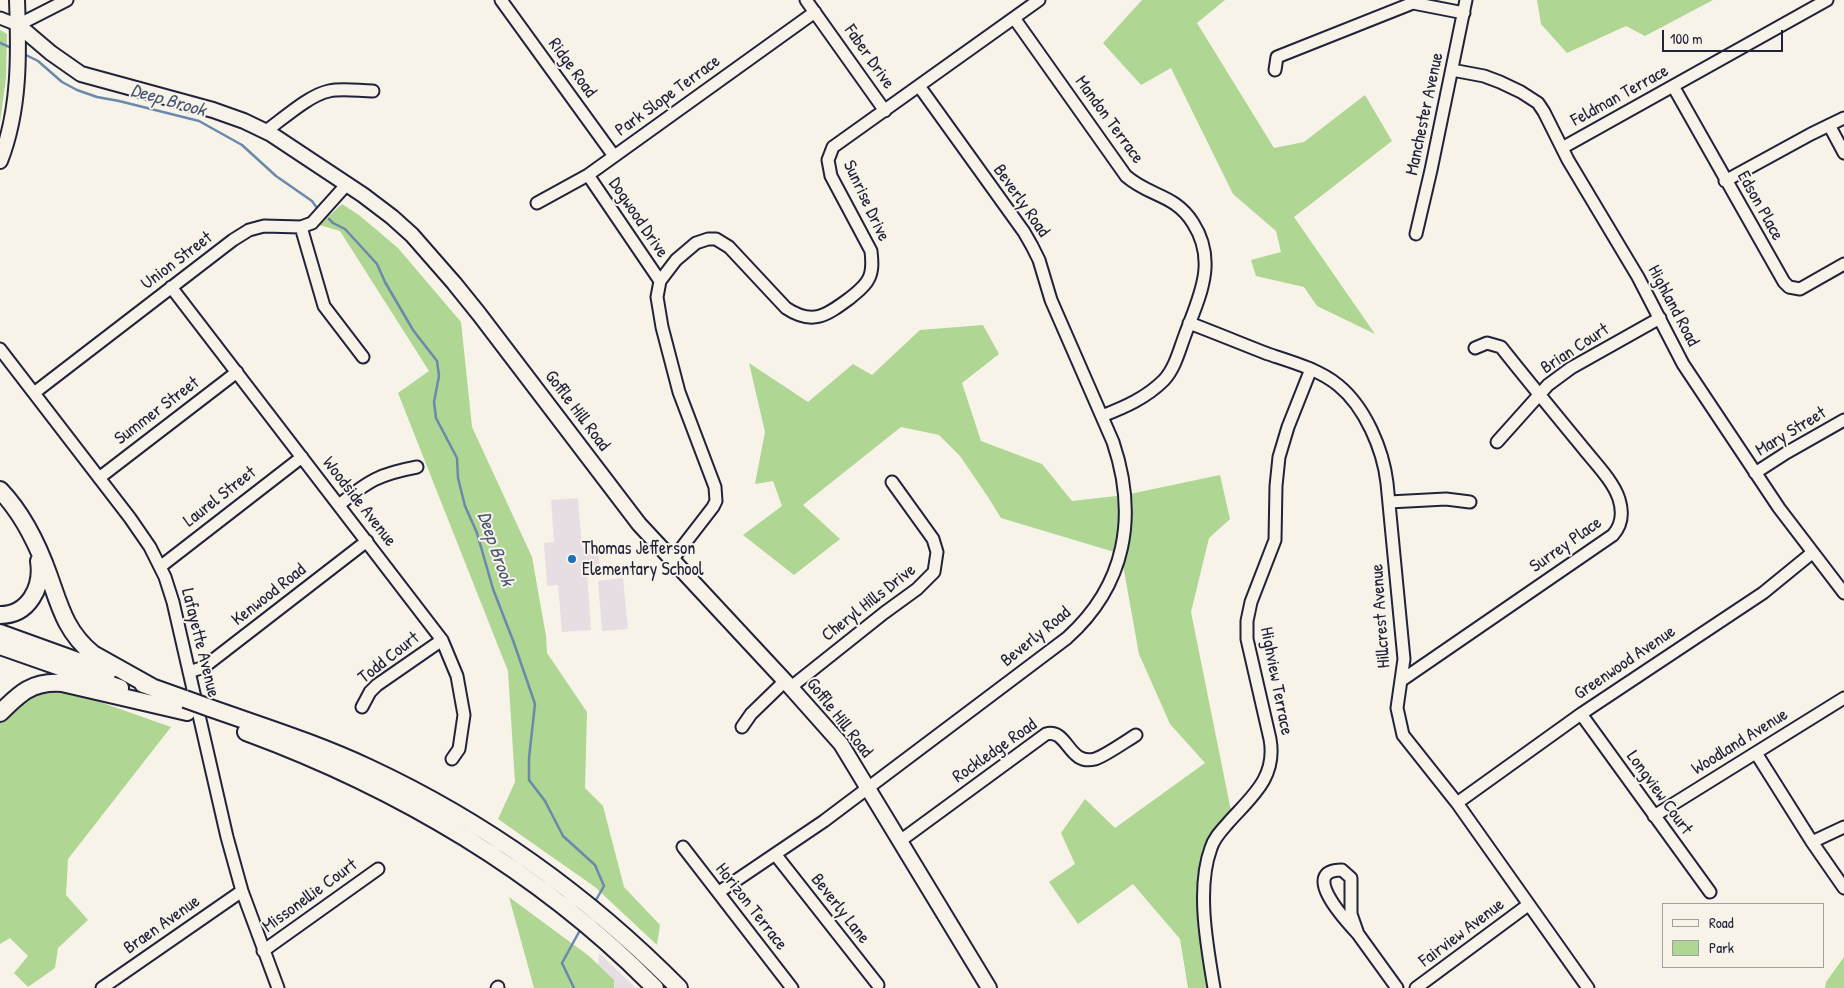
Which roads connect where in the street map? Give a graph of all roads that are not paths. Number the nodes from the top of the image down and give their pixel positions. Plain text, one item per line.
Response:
1 (16, 0) edge
2 (67, 0) edge
3 (501, 0) edge
4 (806, 0) edge
5 (1039, 0) edge
6 (1466, 0) edge
7 (1827, 0) edge
8 (815, 12) junction
9 (1464, 13) junction
10 (0, 18) edge
11 (1014, 18) junction
12 (18, 25) junction
13 (1275, 70) dead end
14 (1452, 70) junction
15 (919, 86) junction
16 (1673, 86) junction
17 (373, 92) dead end
18 (885, 110) junction
19 (1844, 118) edge
20 (1829, 125) junction
21 (266, 131) junction
22 (1562, 148) junction
23 (1844, 153) edge
24 (614, 156) junction
25 (0, 161) edge
26 (588, 175) junction
27 (1725, 181) junction
28 (347, 184) junction
29 (537, 203) dead end
30 (301, 227) junction
31 (1416, 234) dead end
32 (1844, 264) edge
33 (660, 281) junction
34 (171, 287) junction
35 (1660, 318) junction
36 (1189, 323) junction
37 (1475, 348) dead end
38 (0, 349) edge
39 (363, 357) dead end
40 (1311, 369) junction
41 (237, 372) junction
42 (34, 393) junction
43 (1540, 395) junction
44 (1102, 416) junction
45 (1844, 420) edge
46 (1497, 442) dead end
47 (302, 457) junction
48 (417, 467) dead end
49 (1755, 473) junction
50 (99, 478) junction
51 (892, 482) dead end
52 (0, 490) edge
53 (1389, 502) junction
54 (1470, 502) dead end
55 (339, 505) junction
56 (367, 541) junction
57 (34, 542) junction
58 (1812, 553) junction
59 (672, 560) junction
60 (160, 566) junction
61 (1844, 594) edge
62 (0, 615) edge
63 (0, 633) edge
64 (442, 640) junction
65 (0, 646) edge
66 (190, 672) junction
67 (1402, 680) junction
68 (788, 684) junction
69 (152, 687) junction
70 (1844, 698) edge
71 (186, 706) junction
72 (362, 707) dead end
73 (0, 713) edge
74 (211, 714) junction
75 (1581, 714) junction
76 (742, 727) dead end
77 (1136, 735) dead end
78 (1756, 753) junction
79 (452, 759) dead end
80 (868, 788) junction
81 (1457, 803) junction
82 (1654, 816) junction
83 (1844, 827) edge
84 (900, 841) junction
85 (1812, 842) junction
86 (683, 847) dead end
87 (775, 854) junction
88 (378, 869) dead end
89 (1844, 888) edge
90 (242, 891) junction
91 (719, 892) junction
92 (1710, 892) dead end
93 (1528, 905) junction
94 (1358, 934) junction
95 (263, 951) junction
96 (878, 986) dead end
97 (102, 988) edge
98 (278, 988) edge
99 (655, 988) edge
100 (679, 988) edge
101 (792, 988) edge
102 (989, 988) edge
103 (1214, 988) edge
104 (1397, 988) edge
105 (1416, 988) edge
106 (1588, 988) edge

1 - 12 main road
2 - 12 street
3 - 24 street, Ridge Road
4 - 8 street, Faber Drive
5 - 11 street, Sunrise Drive
6 - 9 street, Manchester Avenue
7 - 16 street, Feldman Terrace
8 - 18 street, Faber Drive
8 - 24 street, Park Slope Terrace
9 - 13 street
9 - 14 street, Manchester Avenue
10 - 12 street, Goffle Hill Road
11 - 15 street, Sunrise Drive
11 - 36 street, Mandon Terrace
12 - 21 main road, Goffle Hill Road
12 - 25 main road
14 - 22 street, Highland Road
14 - 31 street, Manchester Avenue
15 - 18 street, Sunrise Drive
15 - 44 street, Beverly Road
16 - 22 street, Feldman Terrace
16 - 27 street, Edson Place
17 - 21 street
18 - 33 street, Sunrise Drive
19 - 20 street
20 - 23 street
20 - 27 street
21 - 28 main road, Goffle Hill Road
22 - 35 street, Highland Road
24 - 26 street, Park Slope Terrace
26 - 29 street, Park Slope Terrace
26 - 33 street, Dogwood Drive
27 - 32 street, Edson Place
28 - 30 street
28 - 59 main road, Goffle Hill Road
30 - 34 street, Union Street
30 - 39 street
33 - 59 street
34 - 41 street, Woodside Avenue
34 - 42 street, Union Street
35 - 43 street, Brian Court
35 - 49 street, Highland Road
36 - 40 street, Hillcrest Avenue
36 - 44 street, Mandon Terrace
37 - 43 street, Surrey Place
38 - 42 street, Lafayette Avenue
40 - 53 street, Hillcrest Avenue
40 - 103 street, Highview Terrace
41 - 47 street, Woodside Avenue
41 - 50 street, Summer Street
42 - 50 street, Lafayette Avenue
43 - 46 street, Brian Court
43 - 67 street, Surrey Place
44 - 80 street, Beverly Road
45 - 49 street, Mary Street
47 - 55 street, Woodside Avenue
47 - 60 street, Laurel Street
48 - 55 street
49 - 58 street, Highland Road
50 - 60 street, Lafayette Avenue
51 - 68 street, Cheryl Hills Drive
52 - 57 highway
53 - 54 street
53 - 67 street, Hillcrest Avenue
55 - 56 street, Woodside Avenue
56 - 64 street, Woodside Avenue
56 - 66 street, Kenwood Road
57 - 62 highway
57 - 69 highway
58 - 61 street, Highland Road
58 - 75 street, Greenwood Avenue
59 - 68 main road, Goffle Hill Road
60 - 66 street, Lafayette Avenue
63 - 69 highway
64 - 72 street, Todd Court
64 - 79 street, Woodside Avenue
65 - 71 highway
66 - 90 street, Lafayette Avenue
67 - 81 street, Hillcrest Avenue
68 - 76 street
68 - 80 main road, Goffle Hill Road
69 - 71 highway
70 - 78 street, Woodland Avenue
71 - 73 highway
71 - 74 highway, bridge
74 - 99 highway
74 - 100 highway
75 - 81 street, Greenwood Avenue
75 - 82 street, Longview Court
77 - 84 street, Rockledge Road
78 - 82 street, Woodland Avenue
78 - 85 street
80 - 84 main road, Goffle Hill Road
80 - 87 street, Beverly Road
81 - 93 street, Hillcrest Avenue
82 - 92 street, Longview Court
83 - 85 street
84 - 102 main road, Goffle Hill Road
85 - 89 street
86 - 91 street, Horizon Terrace
87 - 91 street, Beverly Road
87 - 96 street, Beverly Lane
88 - 95 street, Missonellie Court
90 - 95 street, Lafayette Avenue
90 - 97 street, Braen Avenue
91 - 101 street, Horizon Terrace
93 - 105 street, Fairview Avenue
93 - 106 street, Hillcrest Avenue
94 - 94 street
94 - 104 street
95 - 98 street, Lafayette Avenue

